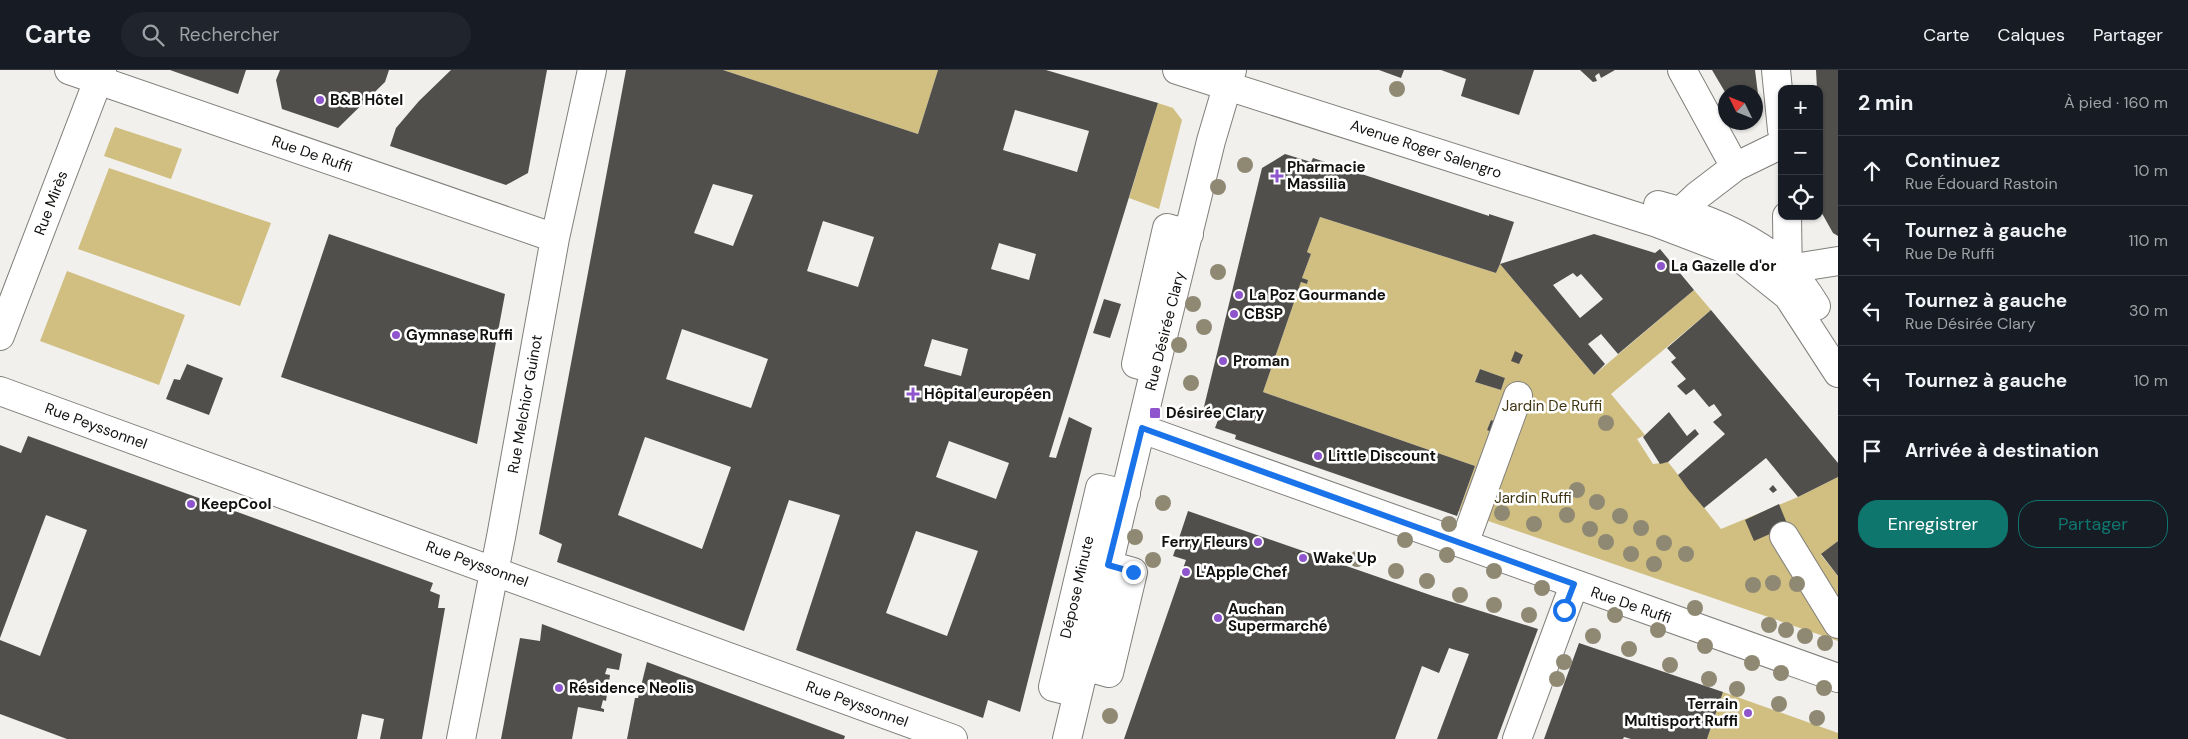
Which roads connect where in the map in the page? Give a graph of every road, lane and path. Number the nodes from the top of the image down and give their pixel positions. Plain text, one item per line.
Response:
1 (69, 70) edge
2 (592, 70) edge
3 (1177, 70) edge
4 (1682, 70) edge
5 (1776, 70) edge
6 (100, 75) edge
7 (1230, 76) edge
8 (1778, 90) edge
9 (1778, 146) edge
10 (1735, 167) junction
11 (1677, 220) junction
12 (1787, 220) edge
13 (555, 238) junction
14 (1838, 261) edge
15 (1788, 269) junction
16 (1788, 296) junction
17 (0, 336) edge
18 (1838, 341) edge
19 (1838, 373) edge
20 (0, 391) edge
21 (1518, 396) dead end
22 (1142, 428) junction
23 (1126, 494) junction
24 (1784, 536) dead end
25 (1464, 544) junction
26 (494, 571) junction
27 (1574, 584) junction
28 (1838, 624) edge
29 (1838, 678) edge
30 (1077, 693) junction
31 (461, 739) edge
32 (953, 739) edge
33 (1067, 739) edge
34 (1518, 739) edge

1 - 6 street, Rue De Ruffi
2 - 13 street, Rue Melchior Guinot
3 - 7 street, Avenue Roger Salengro
4 - 10 street
5 - 8 street
6 - 13 street, Rue De Ruffi
6 - 17 street, Rue Mirès
7 - 11 street, Avenue Roger Salengro
7 - 22 street, Rue Désirée Clary
9 - 10 street
10 - 11 street
11 - 15 street
11 - 16 street
12 - 15 street
13 - 26 street, Rue Melchior Guinot
14 - 15 street
15 - 16 street
15 - 18 street
16 - 19 street
20 - 26 street, Rue Peyssonnel
21 - 25 street
22 - 23 street, Rue Désirée Clary
22 - 25 street, Rue De Ruffi
23 - 30 street, Rue Désirée Clary
23 - 30 street, Dépose Minute
24 - 28 street
25 - 27 street, Rue De Ruffi
26 - 31 street, Rue Melchior Guinot
26 - 32 street, Rue Peyssonnel
27 - 29 street, Rue De Ruffi
27 - 34 street
30 - 33 street, Rue Désirée Clary

